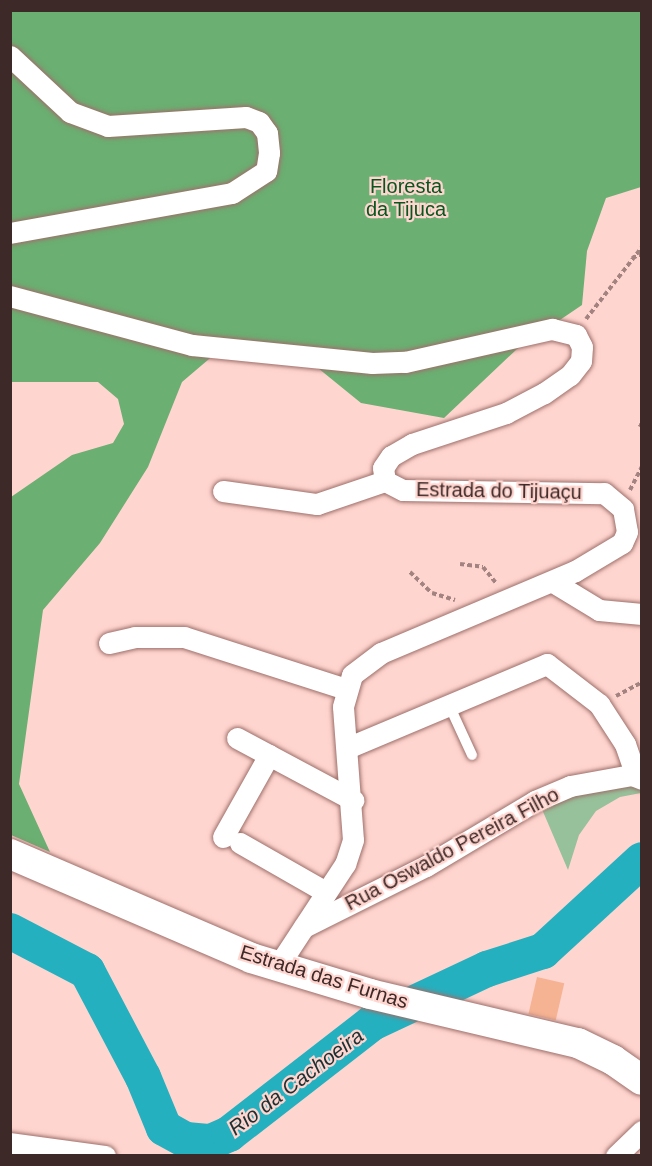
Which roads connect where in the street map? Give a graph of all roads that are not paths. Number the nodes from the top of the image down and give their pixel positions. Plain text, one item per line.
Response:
1 (10, 56) edge
2 (10, 233) edge
3 (10, 296) edge
4 (385, 481) junction
5 (223, 491) dead end
6 (630, 517) edge
7 (553, 582) junction
8 (642, 614) edge
9 (109, 643) dead end
10 (346, 689) junction
11 (450, 705) junction
12 (237, 738) dead end
13 (347, 748) junction
14 (269, 755) junction
15 (472, 755) dead end
16 (639, 778) edge
17 (353, 800) junction
18 (10, 854) edge
19 (326, 892) junction
20 (301, 929) junction
21 (278, 966) junction
22 (642, 1080) edge
23 (642, 1131) edge
24 (10, 1143) edge
25 (105, 1155) edge
26 (616, 1155) edge

1 - 2 street
3 - 4 street
4 - 5 street
4 - 6 street, Estrada do Tijuaçu
6 - 7 street
7 - 8 street
7 - 10 street
9 - 10 street
10 - 13 street
11 - 13 street
11 - 15 lane
11 - 16 street
12 - 14 street
13 - 17 street
14 - 17 street
14 - 19 street
16 - 20 street, Rua Oswaldo Pereira Filho
17 - 19 street
18 - 21 main road, Estrada das Furnas
19 - 20 street
20 - 21 street
21 - 22 main road, Estrada das Furnas
23 - 26 street
24 - 25 street

